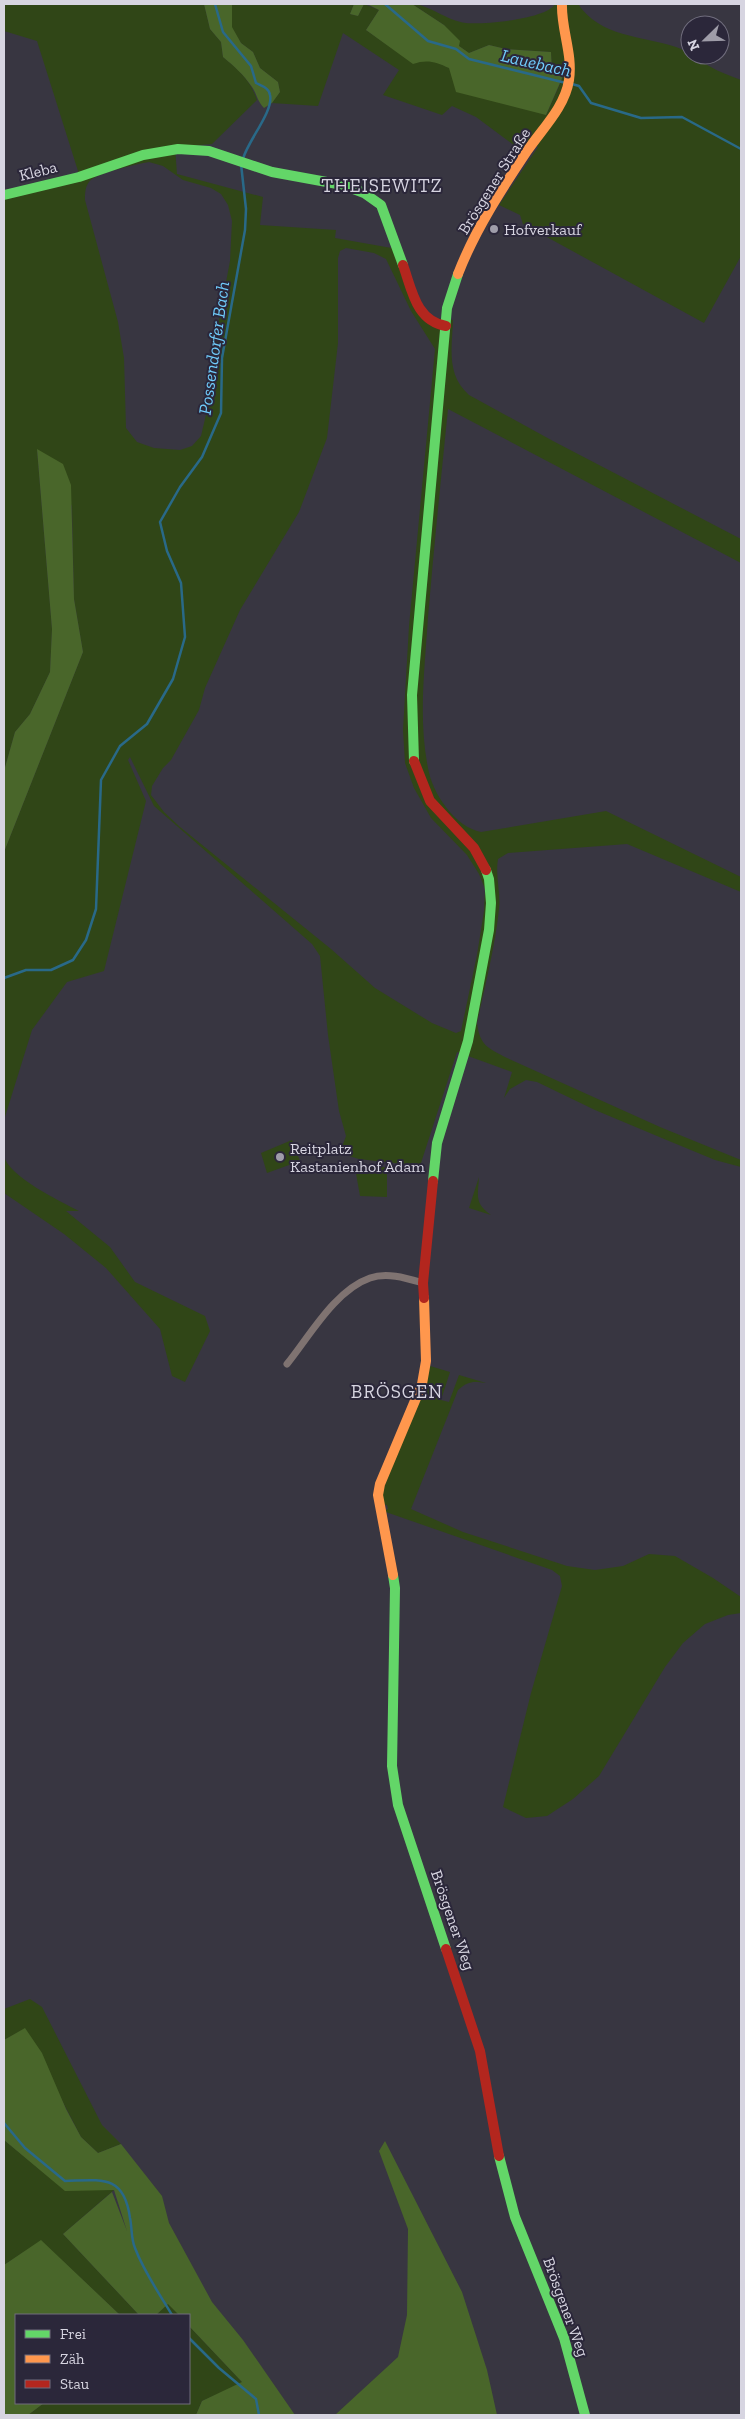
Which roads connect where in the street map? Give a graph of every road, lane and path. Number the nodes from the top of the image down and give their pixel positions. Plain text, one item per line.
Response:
1 (562, 4) edge
2 (4, 195) edge
3 (446, 326) junction
4 (423, 1283) junction
5 (287, 1364) dead end
6 (585, 2415) edge

1 - 3 street, Brösgener Straße
2 - 3 street, Kleba
3 - 4 street, Brösgener Straße
4 - 5 street
4 - 6 street, Brösgener Weg

